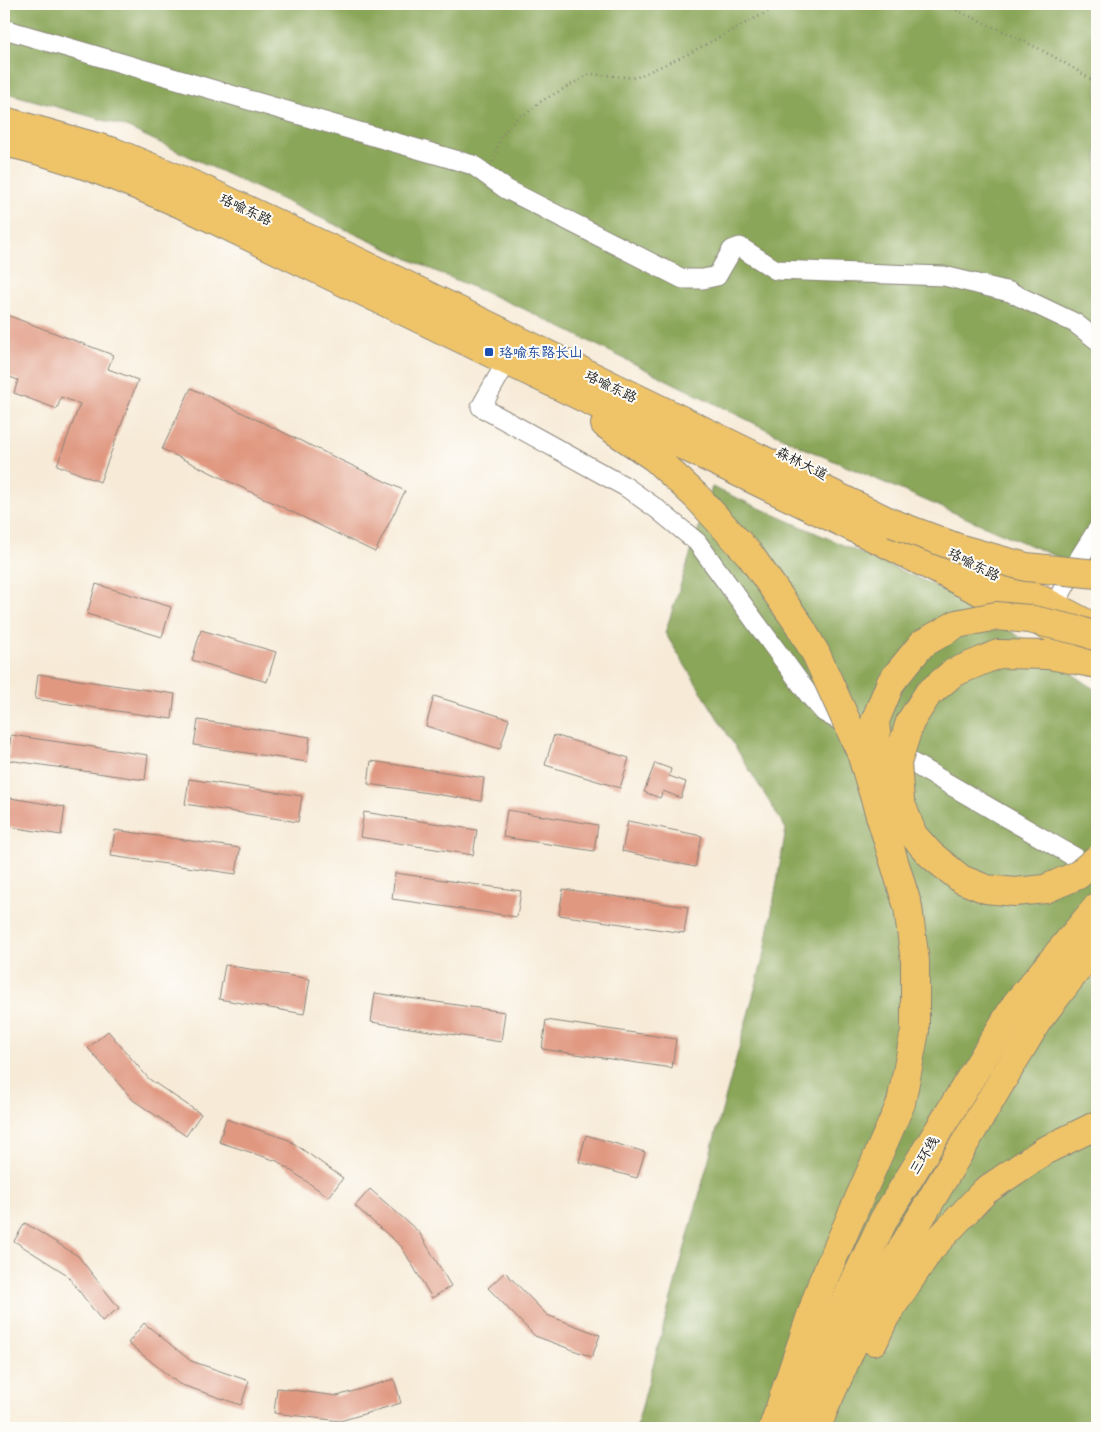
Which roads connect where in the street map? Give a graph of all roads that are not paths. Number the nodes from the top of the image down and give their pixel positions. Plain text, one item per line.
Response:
1 (4, 29) edge
2 (4, 121) edge
3 (4, 142) edge
4 (498, 331) junction
5 (1097, 340) edge
6 (507, 361) junction
7 (892, 523) junction
8 (1097, 530) edge
9 (1097, 574) edge
10 (1061, 593) junction
11 (1097, 612) edge
12 (1097, 629) edge
13 (1097, 637) edge
14 (1097, 651) edge
15 (1097, 664) edge
16 (1097, 859) edge
17 (1097, 870) edge
18 (1097, 906) edge
19 (908, 907) junction
20 (1097, 944) edge
21 (1097, 1125) edge
22 (773, 1428) edge
23 (792, 1428) edge
24 (817, 1428) edge
25 (832, 1428) edge

1 - 5 street
2 - 4 highway, 珞喻东路
3 - 6 highway, 珞喻东路
4 - 7 highway, 珞喻东路
4 - 10 highway, 森林大道
6 - 14 highway
6 - 17 street
6 - 19 highway, bridge
7 - 9 highway, bridge
7 - 12 highway, 珞喻东路, bridge
8 - 10 street
10 - 11 highway, 森林大道
13 - 19 highway, bridge
15 - 16 highway, bridge
18 - 23 highway, 三环线
19 - 22 highway, bridge
20 - 24 highway, 三环线
21 - 25 highway

